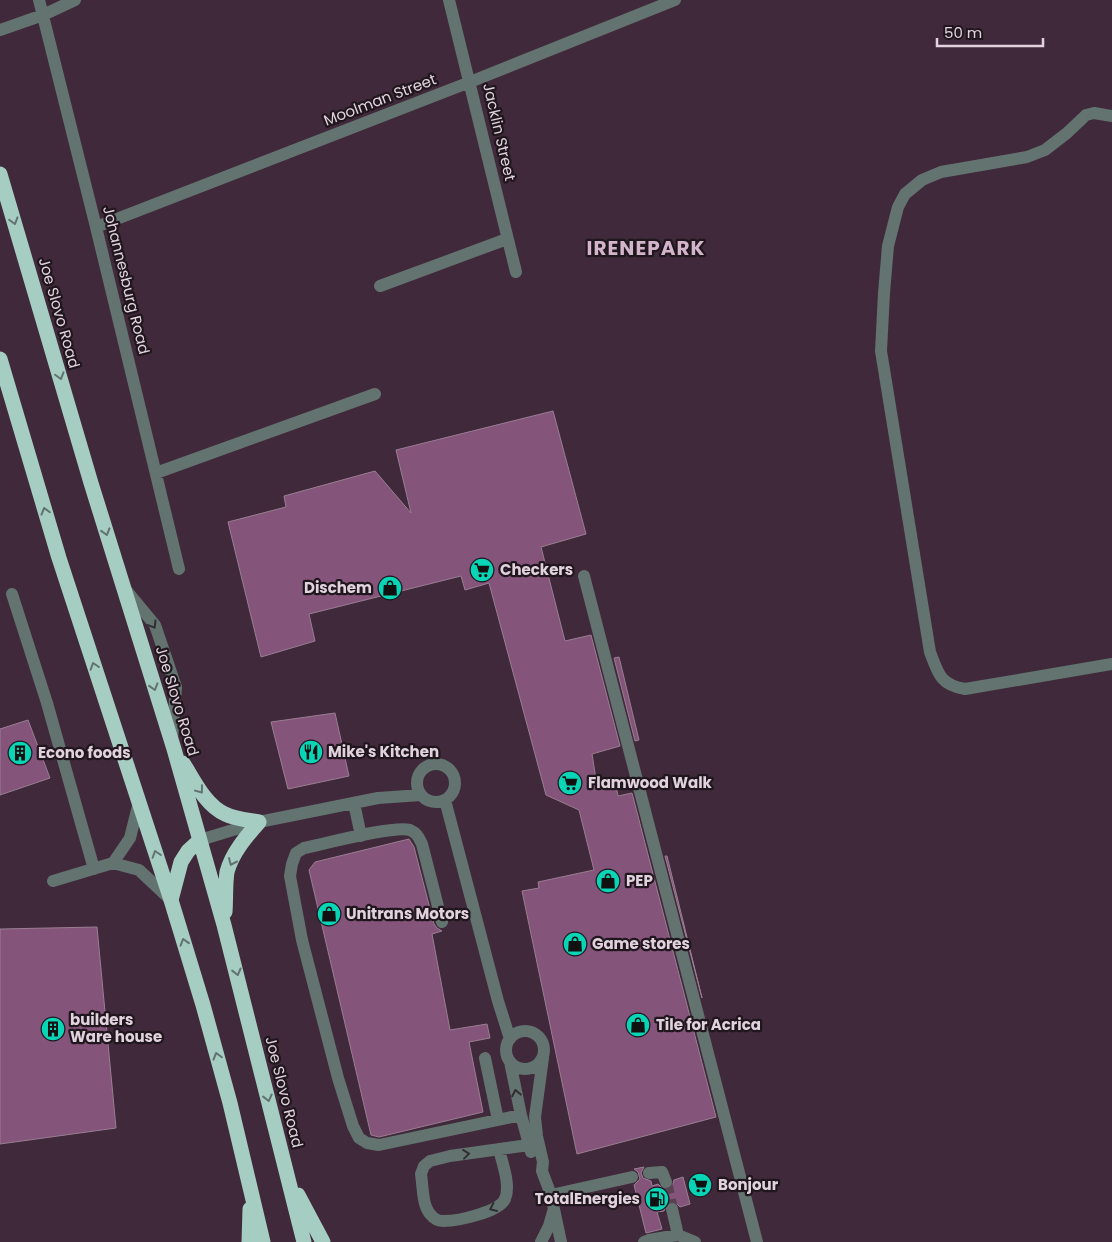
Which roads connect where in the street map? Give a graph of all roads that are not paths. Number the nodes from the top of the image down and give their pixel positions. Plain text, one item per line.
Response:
1 (39, 0) edge
2 (74, 0) edge
3 (449, 0) edge
4 (675, 0) edge
5 (43, 15) junction
6 (0, 30) edge
7 (470, 82) junction
8 (1112, 116) edge
9 (0, 174) edge
10 (96, 228) junction
11 (507, 239) junction
12 (516, 272) dead end
13 (380, 286) dead end
14 (0, 359) edge
15 (376, 394) dead end
16 (156, 473) junction
17 (179, 569) dead end
18 (584, 576) dead end
19 (123, 587) junction
20 (12, 594) dead end
21 (1112, 664) edge
22 (172, 746) junction
23 (423, 793) junction
24 (445, 800) junction
25 (139, 802) junction
26 (354, 803) junction
27 (259, 822) junction
28 (452, 833) junction
29 (361, 836) junction
30 (200, 840) junction
31 (113, 864) junction
32 (94, 869) junction
33 (53, 881) dead end
34 (171, 900) junction
35 (442, 922) dead end
36 (224, 925) junction
37 (515, 1035) junction
38 (485, 1058) dead end
39 (543, 1058) junction
40 (510, 1062) junction
41 (521, 1115) junction
42 (498, 1120) junction
43 (529, 1144) junction
44 (499, 1149) junction
45 (286, 1171) junction
46 (542, 1171) junction
47 (648, 1173) dead end
48 (632, 1177) dead end
49 (666, 1182) dead end
50 (251, 1191) junction
51 (551, 1196) junction
52 (672, 1208) tunnel mouth
53 (554, 1209) junction
54 (678, 1235) junction
55 (248, 1242) edge
56 (264, 1242) edge
57 (304, 1242) edge
58 (323, 1242) edge
59 (541, 1242) edge
60 (561, 1242) edge
61 (644, 1242) edge
62 (695, 1242) edge
63 (757, 1242) edge

1 - 5 street, Johannesburg Road
2 - 5 street
3 - 7 street, Jacklin Street
4 - 7 street, Moolman Street
5 - 6 street
5 - 10 street, Johannesburg Road
7 - 10 street, Moolman Street
7 - 11 street, Jacklin Street
8 - 21 street
9 -> 19 highway, Joe Slovo Road
10 - 16 street, Johannesburg Road
11 - 12 street, Jacklin Street
11 - 13 street
25 -> 14 highway
15 - 16 street
16 - 17 street, Johannesburg Road
18 - 63 street
19 -> 22 highway, Joe Slovo Road
19 -> 22 street
20 - 32 street
22 -> 27 highway
22 - 30 highway, Joe Slovo Road
23 - 24 street
23 - 24 street
23 - 26 street
23 - 28 street
24 - 28 street
25 - 31 street
34 -> 25 highway
26 - 27 street
26 - 29 street
27 - 30 street
27 -> 36 highway
28 - 37 street
29 - 35 street
29 - 42 street
30 - 34 highway
30 - 36 highway, Joe Slovo Road
31 - 32 street
31 - 34 street
32 - 33 street
50 -> 34 highway
36 -> 45 highway, Joe Slovo Road
37 - 39 street
37 - 40 street
38 - 42 street
39 - 40 street
39 - 46 street
41 -> 40 street
41 - 42 street
41 - 43 street
43 - 44 street
43 - 46 street
44 -> 44 street
45 - 57 highway, Joe Slovo Road
45 - 58 highway
46 - 51 street
47 - 49 street
48 - 51 street
50 - 55 highway
50 - 56 highway
51 - 53 street
52 - 54 street
53 - 59 street
53 - 60 street
54 - 61 street
54 - 62 street

